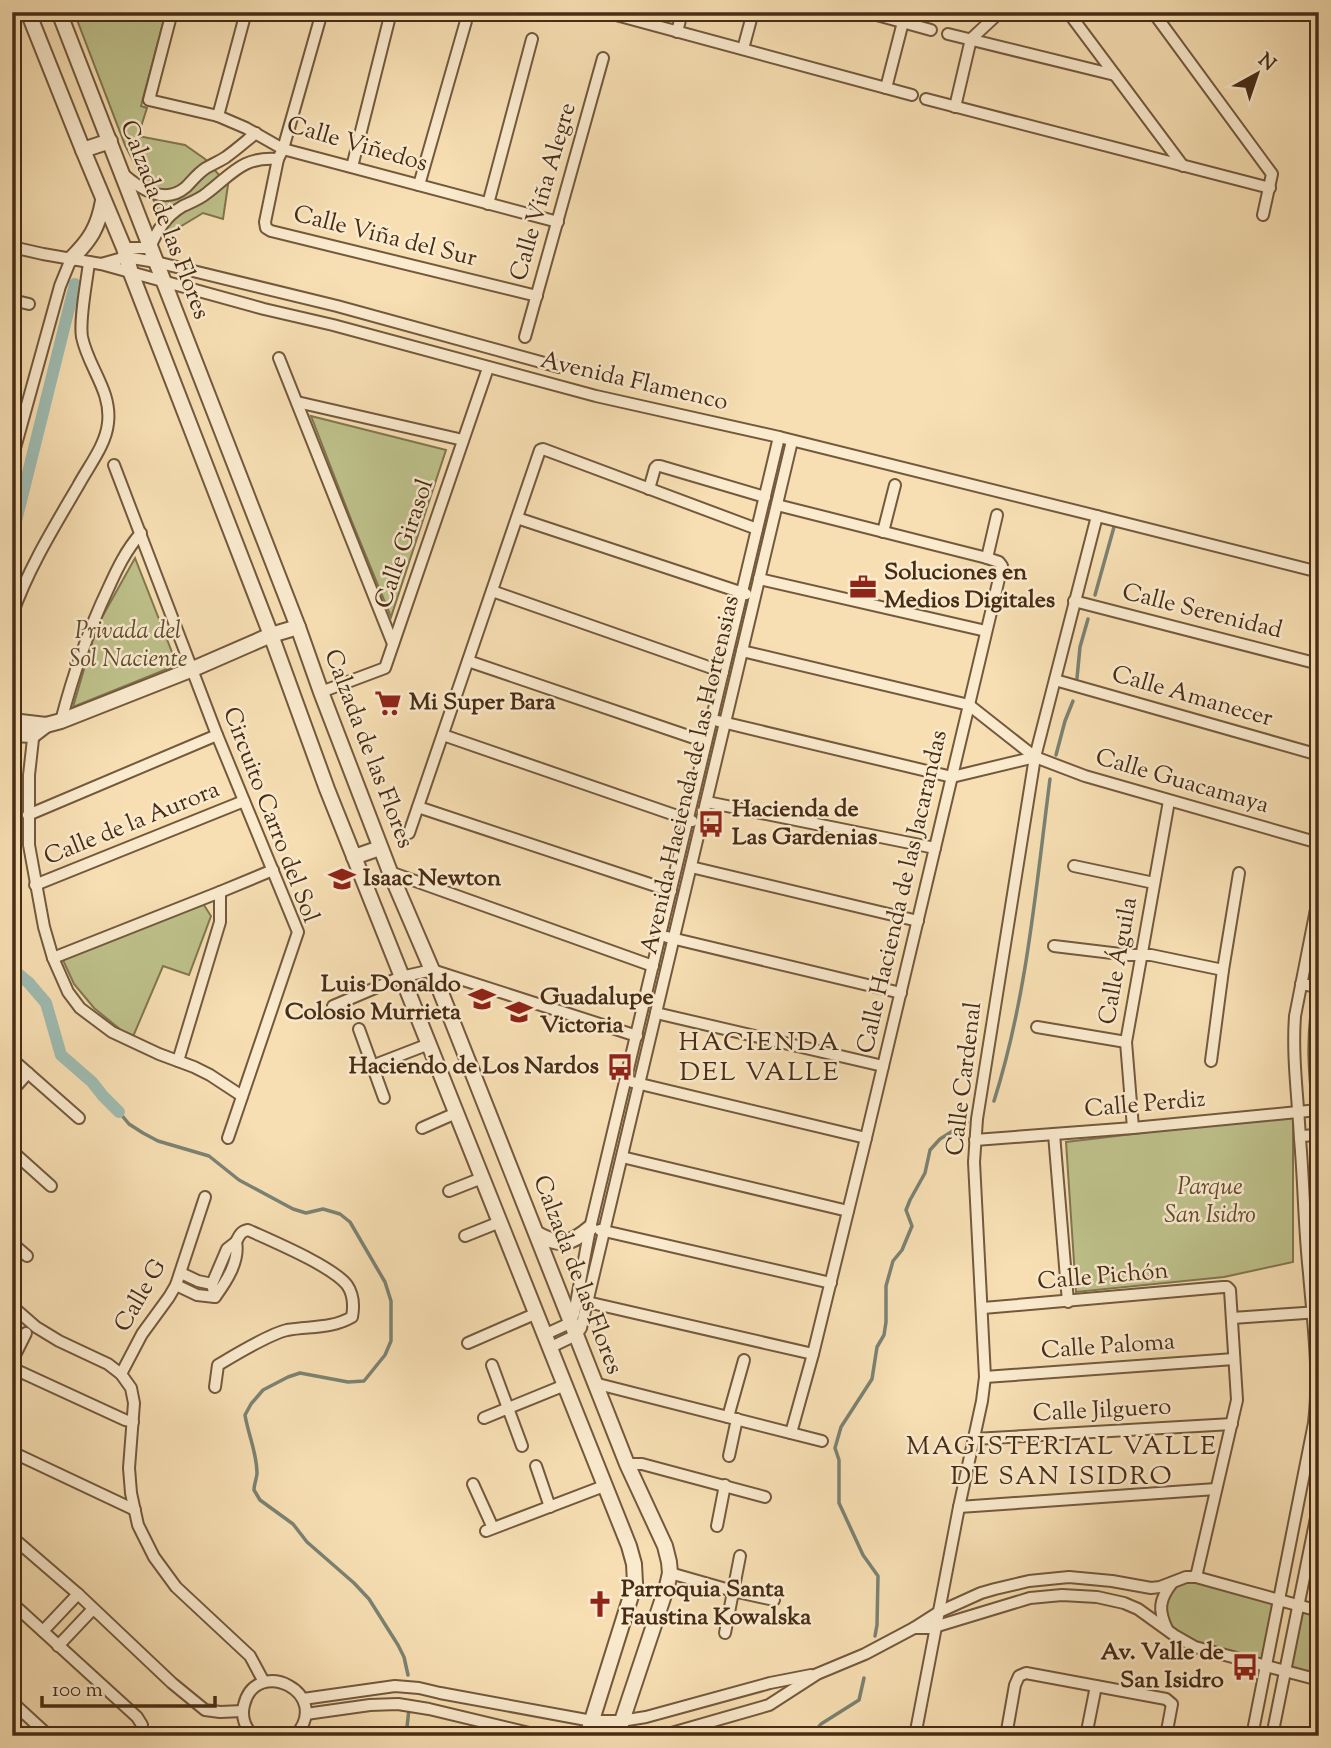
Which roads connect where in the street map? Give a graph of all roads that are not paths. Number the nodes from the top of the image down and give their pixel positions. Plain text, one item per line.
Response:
1 (29, 12) edge
2 (59, 12) edge
3 (172, 12) edge
4 (246, 12) edge
5 (322, 12) edge
6 (391, 12) edge
7 (605, 12) edge
8 (682, 12) edge
9 (752, 12) edge
10 (866, 12) edge
11 (1000, 12) edge
12 (1068, 12) edge
13 (1153, 12) edge
14 (466, 21) dead end
15 (903, 22) junction
16 (931, 30) dead end
17 (677, 32) junction
18 (948, 34) dead end
19 (531, 39) dead end
20 (971, 39) junction
21 (743, 50) junction
22 (603, 58) dead end
23 (1115, 75) junction
24 (886, 88) junction
25 (912, 95) dead end
26 (926, 99) dead end
27 (955, 107) junction
28 (219, 116) junction
29 (256, 133) junction
30 (110, 141) junction
31 (243, 144) junction
32 (83, 150) junction
33 (281, 154) junction
34 (250, 161) junction
35 (1183, 166) junction
36 (352, 167) junction
37 (122, 172) junction
38 (419, 185) junction
39 (1269, 188) junction
40 (160, 194) junction
41 (103, 201) junction
42 (488, 204) junction
43 (1264, 215) dead end
44 (168, 218) junction
45 (558, 222) junction
46 (12, 247) edge
47 (125, 253) junction
48 (153, 255) junction
49 (71, 259) junction
50 (95, 263) junction
51 (131, 273) junction
52 (163, 282) junction
53 (537, 296) junction
54 (12, 300) edge
55 (29, 304) dead end
56 (337, 306) junction
57 (333, 325) junction
58 (525, 337) dead end
59 (279, 359) dead end
60 (559, 367) dead end
61 (488, 368) junction
62 (297, 402) junction
63 (779, 437) junction
64 (463, 440) junction
65 (792, 441) junction
66 (12, 458) edge
67 (114, 465) dead end
68 (895, 485) dead end
69 (649, 489) junction
70 (765, 497) junction
71 (777, 505) junction
72 (997, 515) dead end
73 (1097, 516) junction
74 (517, 517) junction
75 (757, 528) junction
76 (883, 532) junction
77 (141, 533) junction
78 (987, 558) junction
79 (1319, 572) edge
80 (760, 579) junction
81 (492, 591) junction
82 (742, 593) junction
83 (755, 596) junction
84 (1074, 601) junction
85 (12, 615) edge
86 (298, 626) junction
87 (986, 631) junction
88 (271, 635) junction
89 (393, 644) junction
90 (742, 652) junction
91 (468, 660) junction
92 (1319, 664) edge
93 (193, 669) junction
94 (723, 672) junction
95 (1055, 680) junction
96 (321, 692) junction
97 (969, 705) junction
98 (712, 719) junction
99 (12, 721) edge
100 (61, 721) junction
101 (725, 723) junction
102 (38, 727) junction
103 (12, 734) edge
104 (217, 735) junction
105 (443, 735) junction
106 (706, 742) junction
107 (1319, 755) edge
108 (1035, 757) junction
109 (952, 777) junction
110 (244, 801) junction
111 (1169, 801) junction
112 (707, 802) junction
113 (418, 807) junction
114 (28, 815) junction
115 (688, 819) junction
116 (701, 823) junction
117 (408, 833) dead end
118 (1319, 843) edge
119 (380, 848) junction
120 (935, 848) junction
121 (354, 857) junction
122 (1074, 866) dead end
123 (691, 867) junction
124 (273, 870) junction
125 (390, 872) junction
126 (1239, 873) dead end
127 (1154, 883) junction
128 (35, 885) junction
129 (671, 891) junction
130 (220, 892) junction
131 (1319, 894) edge
132 (918, 921) junction
133 (661, 935) junction
134 (674, 939) junction
135 (1054, 946) dead end
136 (1142, 956) junction
137 (53, 958) junction
138 (653, 966) junction
139 (432, 970) junction
140 (1223, 970) junction
141 (401, 977) junction
142 (1301, 984) junction
143 (1319, 987) edge
144 (901, 993) junction
145 (1319, 997) edge
146 (333, 1006) dead end
147 (656, 1013) junction
148 (1037, 1027) dead end
149 (359, 1029) dead end
150 (637, 1036) junction
151 (1126, 1042) junction
152 (429, 1044) junction
153 (12, 1059) edge
154 (178, 1061) junction
155 (1212, 1061) dead end
156 (372, 1066) junction
157 (883, 1066) junction
158 (28, 1073) junction
159 (626, 1080) junction
160 (639, 1083) junction
161 (12, 1091) edge
162 (242, 1096) junction
163 (384, 1098) dead end
164 (1318, 1110) edge
165 (1297, 1112) junction
166 (456, 1113) junction
167 (79, 1118) dead end
168 (1319, 1120) edge
169 (422, 1128) dead end
170 (1133, 1128) junction
171 (1054, 1135) junction
172 (1319, 1135) edge
173 (1300, 1136) junction
174 (228, 1138) dead end
175 (866, 1138) junction
176 (975, 1140) junction
177 (12, 1151) edge
178 (622, 1157) junction
179 (482, 1178) junction
180 (51, 1186) dead end
181 (449, 1191) dead end
182 (205, 1197) dead end
183 (848, 1211) junction
184 (500, 1223) junction
185 (597, 1229) junction
186 (537, 1234) junction
187 (465, 1236) dead end
188 (236, 1242) junction
189 (12, 1243) edge
190 (27, 1256) dead end
191 (181, 1273) junction
192 (831, 1283) junction
193 (176, 1284) junction
194 (212, 1284) junction
195 (215, 1297) junction
196 (587, 1302) junction
197 (1068, 1302) junction
198 (12, 1306) edge
199 (983, 1308) junction
200 (537, 1312) junction
201 (1316, 1312) edge
202 (1232, 1318) junction
203 (573, 1329) junction
204 (26, 1333) dead end
205 (548, 1340) junction
206 (468, 1343) dead end
207 (813, 1354) junction
208 (1234, 1359) junction
209 (744, 1360) dead end
210 (12, 1361) edge
211 (492, 1364) dead end
212 (12, 1368) edge
213 (121, 1374) junction
214 (985, 1377) junction
215 (594, 1383) junction
216 (565, 1385) junction
217 (215, 1387) dead end
218 (508, 1409) junction
219 (484, 1418) dead end
220 (732, 1418) junction
221 (133, 1422) junction
222 (1232, 1424) junction
223 (791, 1433) junction
224 (974, 1439) junction
225 (821, 1441) dead end
226 (522, 1446) dead end
227 (12, 1452) edge
228 (729, 1456) dead end
229 (627, 1464) junction
230 (536, 1466) dead end
231 (473, 1484) dead end
232 (724, 1485) junction
233 (604, 1486) junction
234 (1216, 1489) junction
235 (765, 1497) dead end
236 (1319, 1503) edge
237 (550, 1507) junction
238 (959, 1507) junction
239 (135, 1510) junction
240 (718, 1526) dead end
241 (12, 1536) edge
242 (740, 1556) dead end
243 (1305, 1572) junction
244 (670, 1573) junction
245 (1319, 1574) edge
246 (1196, 1577) junction
247 (1174, 1581) junction
248 (733, 1591) junction
249 (78, 1594) junction
250 (774, 1600) dead end
251 (1279, 1600) junction
252 (12, 1603) edge
253 (1298, 1605) junction
254 (93, 1609) junction
255 (1319, 1611) edge
256 (939, 1612) junction
257 (936, 1627) junction
258 (914, 1628) junction
259 (1167, 1629) junction
260 (43, 1631) junction
261 (725, 1633) dead end
262 (58, 1646) junction
263 (1265, 1665) junction
264 (1285, 1670) junction
265 (817, 1674) junction
266 (1319, 1680) edge
267 (264, 1682) junction
268 (1096, 1686) junction
269 (440, 1693) junction
270 (303, 1699) junction
271 (12, 1702) edge
272 (243, 1711) junction
273 (435, 1711) junction
274 (306, 1714) junction
275 (592, 1721) junction
276 (621, 1721) junction
277 (250, 1735) edge
278 (49, 1736) edge
279 (140, 1736) edge
280 (295, 1736) edge
281 (542, 1736) edge
282 (587, 1736) edge
283 (617, 1736) edge
284 (662, 1736) edge
285 (915, 1736) edge
286 (1006, 1736) edge
287 (1086, 1736) edge
288 (1166, 1736) edge
289 (1252, 1736) edge
290 (1272, 1736) edge

1 - 32 street, Calzada de las Flores
2 - 30 street, Calzada de las Flores
3 - 28 street, Calle Viñedos
4 - 28 street
5 - 33 street
6 - 36 street
7 - 17 street
8 - 17 street
9 - 21 street
10 - 15 street
11 - 20 street
12 - 23 street
13 - 39 street
14 - 38 street
15 - 16 street
15 - 24 street
17 - 21 street
18 - 20 street
19 - 42 street
20 - 23 street
20 - 27 street
21 - 24 street
22 - 45 street, Calle Viña Alegre
23 - 35 street
24 - 25 street
26 - 27 street
27 - 35 street
28 - 29 street, Calle Viñedos
29 - 31 street
29 - 33 street, Calle Viñedos
30 - 32 street
30 - 37 street, Calzada de las Flores
31 - 34 street
31 - 40 street
32 - 41 street, Calzada de las Flores
33 - 34 street
33 - 36 street, Calle Viñedos
33 - 53 street, Calle Viña del Sur
34 - 44 street
35 - 39 street
36 - 38 street, Calle Viñedos
37 - 40 street
37 - 48 street, Calzada de las Flores
38 - 42 street, Calle Viñedos
39 - 43 street
40 - 44 street
41 - 47 street, Calzada de las Flores
41 - 49 street
42 - 45 street, Calle Viñedos
44 - 48 street
45 - 53 street, Calle Viña Alegre
46 - 49 street, Avenida Flamenco
47 - 48 street, Avenida Flamenco
47 - 50 street
47 - 51 street, Calzada de las Flores
48 - 52 street, Calzada de las Flores
48 - 56 street, Avenida Flamenco
49 - 50 street, Avenida Flamenco
49 - 66 street
50 - 51 street, Avenida Flamenco
50 - 85 street
51 - 52 street, Avenida Flamenco
51 - 88 street, Calzada de las Flores
52 - 57 street, Avenida Flamenco
52 - 86 street, Calzada de las Flores
53 - 58 street, Calle Viña Alegre
54 - 55 street
56 - 57 street
56 - 60 street, Avenida Flamenco
57 - 61 street, Avenida Flamenco
59 - 62 street
61 - 63 street, Avenida Flamenco
61 - 64 street, Calle Girasol
62 - 64 street
62 - 89 street
63 - 65 street, Avenida Flamenco
63 - 70 street, Avenida Hacienda de las Hortensias
64 - 89 street, Calle Girasol
65 - 71 street, Avenida Hacienda de las Hortensias
65 - 73 street, Avenida Flamenco
67 - 77 street, Circuito Carro del Sol
68 - 76 street
69 - 70 street
69 - 74 street
69 - 75 street
70 - 75 street, Avenida Hacienda de las Hortensias
71 - 76 street
71 - 80 street, Avenida Hacienda de las Hortensias
72 - 78 street
73 - 79 street, Avenida Flamenco
73 - 84 street, Calle Cardenal
74 - 81 street
74 - 82 street
75 - 82 street, Avenida Hacienda de las Hortensias
76 - 78 street
77 - 93 street, Circuito Carro del Sol
77 - 100 street
78 - 87 street, Calle Hacienda de las Jacarandas
80 - 83 street, Avenida Hacienda de las Hortensias
80 - 87 street
81 - 91 street
81 - 94 street
82 - 83 street
82 - 94 street, Avenida Hacienda de las Hortensias
83 - 90 street, Avenida Hacienda de las Hortensias
84 - 92 street, Calle Serenidad
84 - 95 street, Calle Cardenal
86 - 88 street
86 - 96 street, Calzada de las Flores
87 - 97 street, Calle Hacienda de las Jacarandas
88 - 93 street
88 - 121 street, Calzada de las Flores
89 - 96 street, Calle Girasol
90 - 97 street
90 - 101 street, Avenida Hacienda de las Hortensias
91 - 105 street
91 - 106 street
93 - 100 street
93 - 104 street, Circuito Carro del Sol
94 - 98 street, Avenida Hacienda de las Hortensias
95 - 107 street, Calle Amanecer
95 - 108 street, Calle Cardenal
96 - 119 street, Calzada de las Flores
97 - 108 street, Calle Guacamaya
97 - 109 street, Calle Hacienda de las Jacarandas
98 - 101 street
98 - 106 street, Avenida Hacienda de las Hortensias
99 - 102 street
100 - 102 street
101 - 109 street
101 - 112 street, Avenida Hacienda de las Hortensias
102 - 103 street
102 - 114 street
104 - 110 street, Circuito Carro del Sol
104 - 114 street
105 - 113 street
105 - 115 street
106 - 115 street, Avenida Hacienda de las Hortensias
108 - 109 street
108 - 111 street, Calle Guacamaya
108 - 176 street, Calle Cardenal
109 - 120 street, Calle Hacienda de las Jacarandas
110 - 124 street, Circuito Carro del Sol
110 - 128 street, Calle de la Aurora
111 - 118 street, Calle Guacamaya
111 - 127 street, Calle Águila
112 - 116 street, Avenida Hacienda de las Hortensias
112 - 120 street
113 - 117 street
113 - 129 street
114 - 128 street
115 - 116 street
115 - 129 street, Avenida Hacienda de las Hortensias
116 - 123 street, Avenida Hacienda de las Hortensias
119 - 121 street
119 - 125 street, Calzada de las Flores
120 - 132 street, Calle Hacienda de las Jacarandas
121 - 141 street, Calzada de las Flores
122 - 127 street
123 - 132 street
123 - 134 street, Avenida Hacienda de las Hortensias
124 - 130 street
124 - 162 street, Circuito Carro del Sol
125 - 138 street
125 - 139 street, Calzada de las Flores
126 - 140 street
127 - 136 street, Calle Águila
128 - 137 street
129 - 133 street, Avenida Hacienda de las Hortensias
130 - 137 street
130 - 154 street
131 - 142 street
132 - 144 street, Calle Hacienda de las Jacarandas
133 - 134 street
133 - 138 street, Avenida Hacienda de las Hortensias
134 - 144 street
134 - 147 street, Avenida Hacienda de las Hortensias
135 - 136 street
136 - 140 street
136 - 151 street, Calle Águila
137 - 154 street
138 - 150 street, Avenida Hacienda de las Hortensias
139 - 141 street
139 - 150 street
139 - 186 street, Calzada de las Flores
140 - 155 street
141 - 146 street
141 - 152 street, Calzada de las Flores
142 - 143 street
142 - 165 street
144 - 157 street, Calle Hacienda de las Jacarandas
145 - 164 street
147 - 157 street
147 - 160 street, Avenida Hacienda de las Hortensias
148 - 151 street
149 - 156 street
150 - 159 street, Avenida Hacienda de las Hortensias
151 - 170 street, Calle Águila
152 - 156 street
152 - 166 street, Calzada de las Flores
153 - 158 street
154 - 162 street
156 - 163 street
157 - 175 street, Calle Hacienda de las Jacarandas
158 - 161 street
158 - 167 street
159 - 160 street
159 - 185 street, Avenida Hacienda de las Hortensias
160 - 175 street
160 - 178 street, Avenida Hacienda de las Hortensias
162 - 174 street, Circuito Carro del Sol
164 - 165 street, Calle Perdiz
164 - 168 street
165 - 170 street, Calle Perdiz
165 - 173 street
166 - 169 street
166 - 179 street, Calzada de las Flores
170 - 171 street, Calle Perdiz
171 - 176 street, Calle Perdiz
171 - 197 street
172 - 173 street
173 - 201 street
175 - 183 street, Calle Hacienda de las Jacarandas
176 - 199 street, Calle Cardenal
177 - 180 street
178 - 183 street
178 - 185 street, Avenida Hacienda de las Hortensias
179 - 181 street
179 - 184 street, Calzada de las Flores
182 - 191 street, Calle G
183 - 192 street, Calle Hacienda de las Jacarandas
184 - 187 street
184 - 200 street, Calzada de las Flores
185 - 186 street
185 - 192 street
185 - 196 street, Avenida Hacienda de las Hortensias
185 - 203 street, Avenida Hacienda de las Hortensias
186 - 203 street, Calzada de las Flores
188 - 194 street
188 - 195 street
188 - 217 street
189 - 190 street
191 - 193 street, Calle G
191 - 194 street
192 - 207 street, Calle Hacienda de las Jacarandas
193 - 195 street
193 - 213 street, Calle G
194 - 195 street
196 - 203 street, Avenida Hacienda de las Hortensias
196 - 207 street
197 - 199 street, Calle Pichón
197 - 202 street, Calle Pichón
198 - 213 street
199 - 214 street, Calle Cardenal
200 - 205 street, Calzada de las Flores
200 - 206 street
201 - 202 street
201 - 251 street
202 - 208 street
203 - 205 street
203 - 215 street, Calzada de las Flores
204 - 210 street
205 - 216 street, Calzada de las Flores
207 - 223 street, Calle Hacienda de las Jacarandas
208 - 214 street, Calle Paloma
208 - 222 street
209 - 220 street
211 - 218 street
212 - 221 street
213 - 221 street
214 - 224 street, Calle Cardenal
215 - 220 street
215 - 229 street, Calzada de las Flores
216 - 218 street
216 - 233 street, Calzada de las Flores
218 - 219 street
218 - 226 street
220 - 223 street
220 - 228 street
221 - 239 street
222 - 224 street, Calle Jilguero
222 - 234 street
223 - 225 street
224 - 238 street, Calle Cardenal
227 - 239 street
229 - 232 street
229 - 244 street, Calzada de las Flores
230 - 237 street
231 - 237 street
232 - 235 street
232 - 240 street
233 - 237 street
233 - 275 street, Calzada de las Flores
234 - 238 street
234 - 246 street
236 - 243 street
238 - 256 street, Calle Cardenal
239 - 267 street
241 - 249 street
242 - 248 street
243 - 245 street
243 - 253 street
244 - 248 street
244 - 276 street
246 - 247 street
246 - 251 street
247 - 256 street
247 - 259 street
248 - 250 street
248 - 261 street
249 - 254 street
249 - 260 street
251 - 253 street
251 - 263 street
252 - 260 street
253 - 255 street
253 - 264 street
254 - 262 street
254 - 272 street
256 - 257 street, Calle Cardenal
256 - 258 street
257 - 258 street
257 - 259 street
257 - 285 street, Calle Cardenal
258 - 265 street
259 - 263 street
260 - 262 street
262 - 279 street
263 - 264 street
263 - 289 street
264 - 266 street
264 - 290 street
265 - 276 street
265 - 284 street
267 - 270 street
267 - 272 street
268 - 286 street
268 - 287 street
268 - 288 street
269 - 270 street
269 - 273 street
269 - 275 street
270 - 274 street
271 - 278 street
272 - 277 street
273 - 274 street
273 - 281 street
274 - 280 street
275 - 276 street
275 - 282 street, Calzada de las Flores
276 - 283 street

